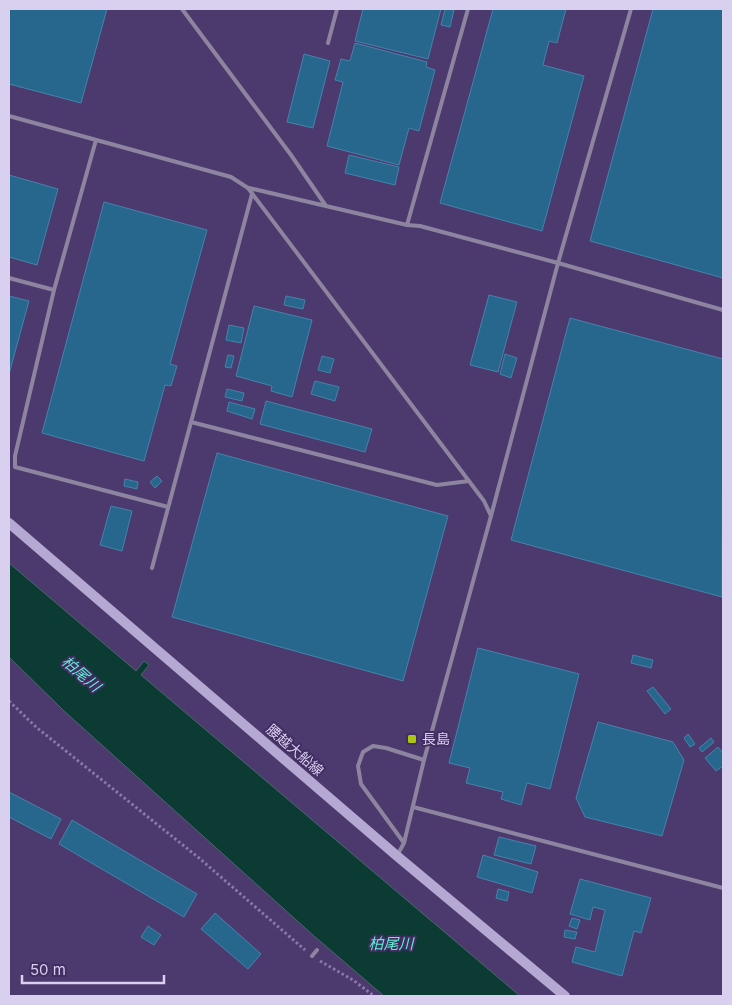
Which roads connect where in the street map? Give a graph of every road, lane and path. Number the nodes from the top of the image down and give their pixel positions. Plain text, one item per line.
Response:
1 (182, 9) edge
2 (337, 9) edge
3 (468, 9) edge
4 (631, 9) edge
5 (328, 43) dead end
6 (9, 116) edge
7 (96, 140) junction
8 (248, 188) junction
9 (252, 194) junction
10 (326, 206) junction
11 (407, 225) junction
12 (558, 263) junction
13 (9, 278) edge
14 (54, 290) junction
15 (723, 310) edge
16 (192, 422) junction
17 (469, 481) junction
18 (168, 507) junction
19 (491, 516) junction
20 (9, 523) edge
21 (152, 568) dead end
22 (9, 702) edge
23 (424, 760) junction
24 (413, 807) junction
25 (404, 843) junction
26 (397, 856) junction
27 (723, 888) edge
28 (317, 950) dead end
29 (312, 956) junction
30 (374, 996) edge
31 (564, 996) edge

1 - 10 lane
2 - 5 lane
3 - 11 lane
4 - 12 lane
6 - 7 lane
7 - 8 lane
7 - 14 lane
8 - 9 lane
8 - 10 lane
9 - 16 lane
9 - 17 lane
10 - 11 lane
11 - 12 lane
12 - 15 lane
12 - 19 lane
13 - 14 lane
14 - 18 lane
16 - 17 lane
16 - 18 lane
17 - 19 lane
18 - 21 lane
19 - 23 lane
20 - 26 main road, 腰越大船線
22 - 29 path
23 - 24 lane
23 - 25 lane
24 - 25 lane
24 - 27 lane
25 - 26 lane
26 - 31 main road, 腰越大船線
28 - 29 lane
29 - 30 path

